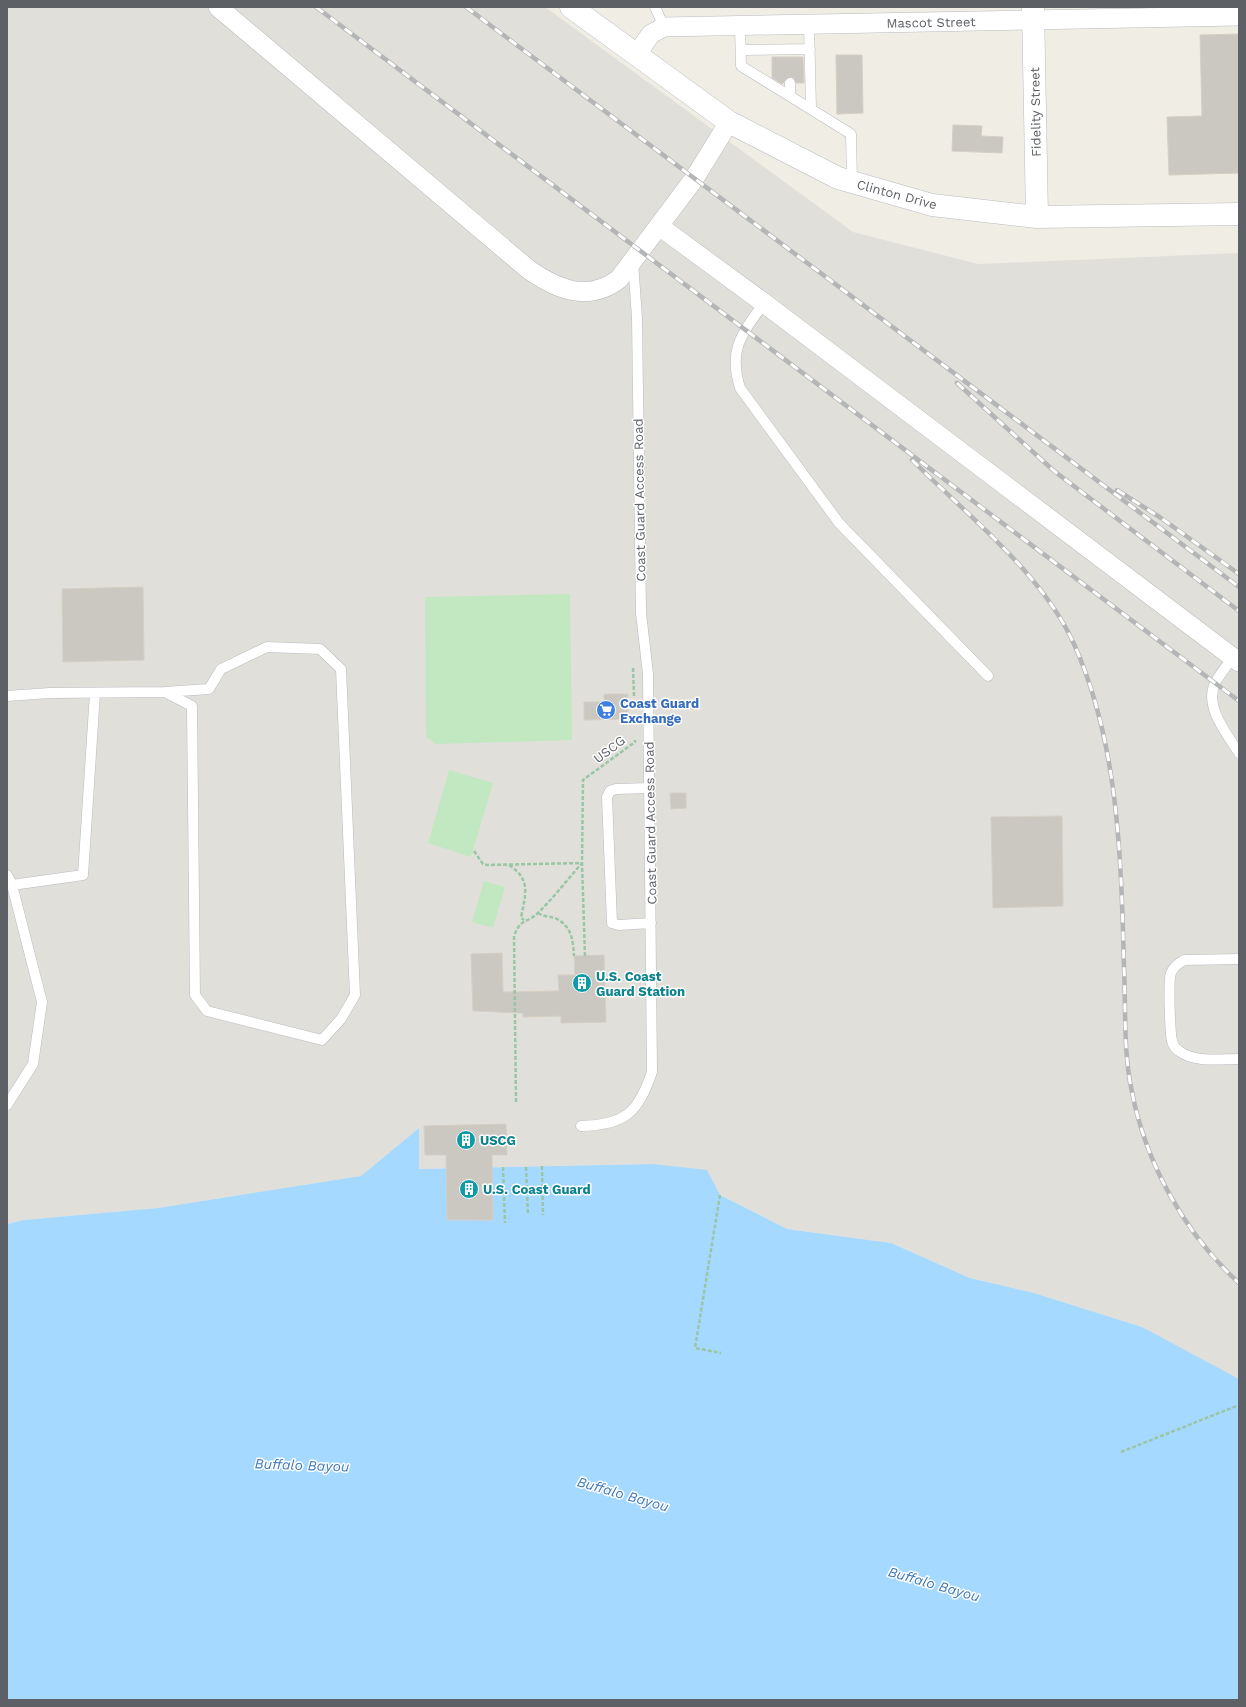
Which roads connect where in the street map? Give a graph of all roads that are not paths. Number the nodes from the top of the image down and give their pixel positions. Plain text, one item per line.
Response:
1 (218, 7) edge
2 (571, 7) edge
3 (576, 7) edge
4 (655, 7) edge
5 (1033, 14) edge
6 (1239, 16) edge
7 (809, 24) junction
8 (740, 25) junction
9 (599, 27) junction
10 (664, 27) junction
11 (810, 49) junction
12 (741, 50) junction
13 (636, 55) junction
14 (790, 83) dead end
15 (790, 96) junction
16 (811, 109) junction
17 (729, 122) junction
18 (852, 182) junction
19 (1239, 214) edge
20 (1037, 217) junction
21 (659, 226) junction
22 (632, 260) junction
23 (764, 302) junction
24 (1236, 660) edge
25 (988, 676) dead end
26 (165, 692) junction
27 (95, 693) junction
28 (7, 696) edge
29 (1239, 753) edge
30 (649, 788) junction
31 (7, 875) edge
32 (12, 886) junction
33 (651, 923) junction
34 (1239, 959) edge
35 (1239, 1059) edge
36 (7, 1105) edge
37 (581, 1126) dead end

1 - 22 street
2 - 9 main road, Clinton Drive
3 - 9 main road, Clinton Drive
4 - 10 lane
5 - 6 street, Mascot Street
5 - 7 street, Mascot Street
5 - 20 main road, Fidelity Street
7 - 8 street, Mascot Street
7 - 11 lane
8 - 10 street, Mascot Street
8 - 12 lane
9 - 13 main road, Clinton Drive
10 - 13 street
11 - 12 lane
11 - 16 lane
12 - 15 lane
13 - 17 main road, Clinton Drive
14 - 15 lane
15 - 16 lane
16 - 18 lane
17 - 18 main road, Clinton Drive
17 - 21 street
18 - 20 main road, Clinton Drive
19 - 20 main road, Clinton Drive
21 - 22 street
21 - 23 street
22 - 30 lane, Coast Guard Access Road
23 - 24 street
23 - 25 lane
24 - 29 lane
26 - 26 lane
26 - 27 lane
27 - 28 lane
27 - 32 lane
30 - 33 lane, Coast Guard Access Road
30 - 33 lane
31 - 32 lane
32 - 36 lane
33 - 37 lane, Coast Guard Access Road
34 - 35 lane

